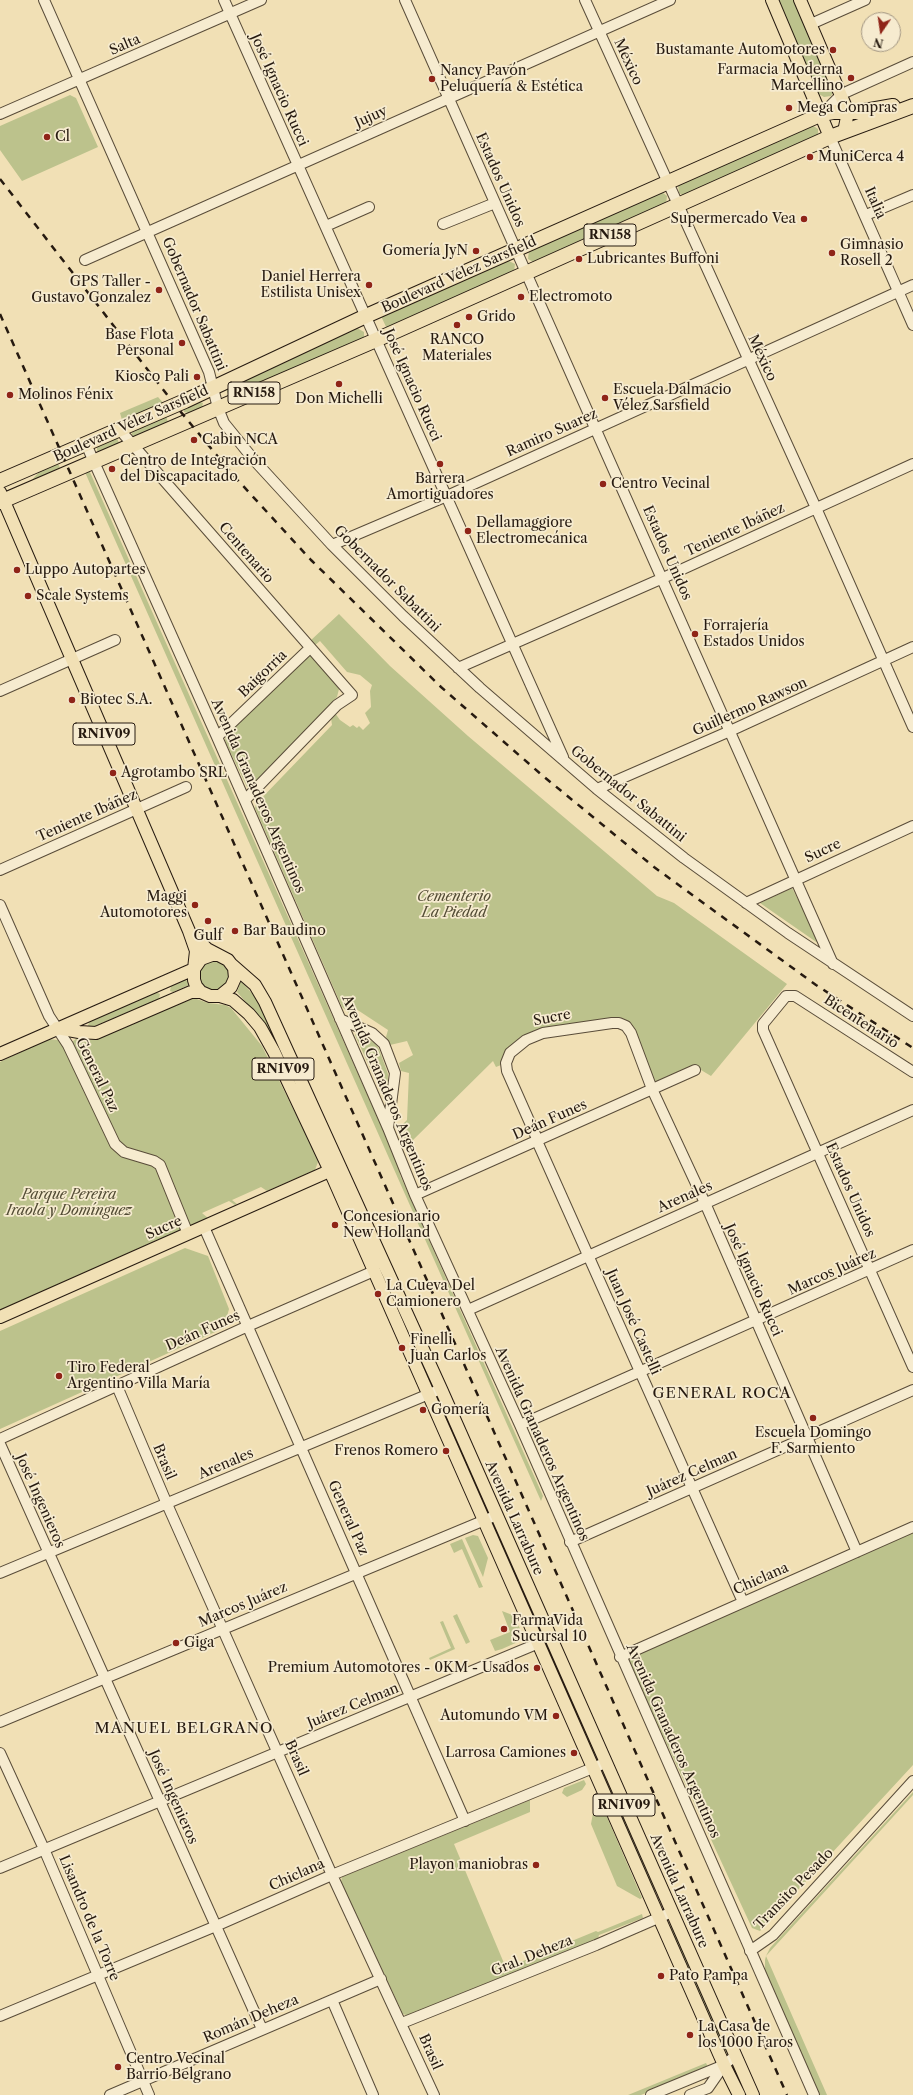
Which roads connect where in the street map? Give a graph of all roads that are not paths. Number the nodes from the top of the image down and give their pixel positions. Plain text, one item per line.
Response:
1 (44, 0) edge
2 (224, 0) edge
3 (261, 0) edge
4 (406, 0) edge
5 (585, 0) edge
6 (670, 0) edge
7 (772, 0) edge
8 (800, 0) edge
9 (864, 0) edge
10 (230, 14) junction
11 (811, 24) junction
12 (599, 32) junction
13 (913, 62) edge
14 (80, 80) junction
15 (842, 94) junction
16 (448, 98) junction
17 (913, 102) edge
18 (913, 106) edge
19 (848, 112) junction
20 (0, 114) edge
21 (822, 114) junction
22 (844, 132) junction
23 (830, 137) junction
24 (297, 166) junction
25 (668, 182) junction
26 (913, 195) edge
27 (495, 203) junction
28 (678, 205) junction
29 (369, 207) dead end
30 (866, 215) junction
31 (443, 224) dead end
32 (326, 226) junction
33 (148, 233) junction
34 (516, 250) junction
35 (85, 260) dead end
36 (526, 272) junction
37 (913, 285) edge
38 (898, 291) junction
39 (366, 316) junction
40 (913, 325) edge
41 (376, 340) junction
42 (748, 360) junction
43 (214, 387) junction
44 (218, 408) junction
45 (596, 428) junction
46 (120, 429) junction
47 (86, 444) junction
48 (131, 444) junction
49 (93, 460) junction
50 (913, 464) edge
51 (0, 481) edge
52 (447, 496) junction
53 (1, 498) edge
54 (816, 508) junction
55 (332, 545) junction
56 (663, 578) junction
57 (115, 640) dead end
58 (512, 644) junction
59 (310, 648) junction
60 (913, 648) edge
61 (72, 659) junction
62 (884, 661) junction
63 (458, 668) junction
64 (0, 691) edge
65 (913, 727) edge
66 (730, 732) junction
67 (217, 737) junction
68 (565, 761) junction
69 (186, 787) dead end
70 (597, 789) junction
71 (245, 800) junction
72 (136, 810) junction
73 (913, 826) edge
74 (0, 870) edge
75 (797, 880) junction
76 (746, 903) junction
77 (0, 905) edge
78 (189, 931) junction
79 (218, 955) junction
80 (231, 964) junction
81 (833, 964) junction
82 (194, 969) junction
83 (201, 992) junction
84 (220, 996) junction
85 (910, 1012) edge
86 (340, 1019) junction
87 (620, 1023) joint
88 (763, 1024) joint
89 (58, 1028) junction
90 (0, 1054) edge
91 (506, 1067) joint
92 (695, 1070) dead end
93 (913, 1072) edge
94 (652, 1089) junction
95 (913, 1110) edge
96 (388, 1128) junction
97 (538, 1141) junction
98 (818, 1153) junction
99 (341, 1166) junction
100 (330, 1171) junction
101 (416, 1195) junction
102 (705, 1204) junction
103 (204, 1227) junction
104 (188, 1234) junction
105 (913, 1250) edge
106 (589, 1256) junction
107 (870, 1270) junction
108 (374, 1271) junction
109 (468, 1310) junction
110 (0, 1318) edge
111 (756, 1321) junction
112 (248, 1326) junction
113 (913, 1367) edge
114 (640, 1372) junction
115 (117, 1386) junction
116 (441, 1389) junction
117 (913, 1390) edge
118 (428, 1394) junction
119 (520, 1425) junction
120 (808, 1436) junction
121 (0, 1439) edge
122 (0, 1444) edge
123 (302, 1448) junction
124 (692, 1488) junction
125 (167, 1504) junction
126 (497, 1515) junction
127 (484, 1520) junction
128 (913, 1527) edge
129 (570, 1542) junction
130 (857, 1552) junction
131 (48, 1553) junction
132 (0, 1573) edge
133 (357, 1573) junction
134 (743, 1602) junction
135 (222, 1629) junction
136 (539, 1643) junction
137 (620, 1657) junction
138 (105, 1678) junction
139 (411, 1697) junction
140 (0, 1722) edge
141 (278, 1752) junction
142 (0, 1753) edge
143 (605, 1763) junction
144 (593, 1768) junction
145 (913, 1781) edge
146 (160, 1801) junction
147 (465, 1821) junction
148 (44, 1849) junction
149 (0, 1868) edge
150 (332, 1875) junction
151 (672, 1912) junction
152 (659, 1917) junction
153 (216, 1926) junction
154 (750, 1951) junction
155 (98, 1976) junction
156 (381, 1979) junction
157 (332, 2000) junction
158 (0, 2016) edge
159 (402, 2023) junction
160 (262, 2030) junction
161 (735, 2056) junction
162 (724, 2065) junction
163 (143, 2081) junction
164 (709, 2091) edge
165 (110, 2095) edge
166 (149, 2095) edge
167 (373, 2095) edge
168 (434, 2095) edge
169 (651, 2095) edge
170 (690, 2095) edge
171 (739, 2095) edge
172 (753, 2095) edge
173 (814, 2095) edge

1 - 14 street, Gobernador Sabattini
2 - 10 street, José Ignacio Rucci
3 - 10 street, Salta
4 - 16 street, Estados Unidos
5 - 12 street, México
6 - 12 street, Jujuy
7 - 21 main road
8 - 11 main road
9 - 11 street
10 - 14 street, Salta
10 - 24 street, José Ignacio Rucci
11 - 15 main road
12 - 16 street, Jujuy
12 - 25 street, México
13 - 15 street, Boulevard Vélez Sarsfield
14 - 20 street, Salta
14 - 33 street, Gobernador Sabattini
15 - 19 main road
15 - 21 street, Boulevard Vélez Sarsfield
16 - 24 street, Jujuy
16 - 27 street, Estados Unidos
17 - 19 highway, RN158
18 - 22 highway, RN158
19 - 21 highway, RN158
19 - 22 main road
21 - 23 main road
21 - 25 highway, Boulevard Vélez Sarsfield / RN158
22 - 23 highway, Boulevard Vélez Sarsfield / RN158
23 - 28 highway, Boulevard Vélez Sarsfield / RN158
23 - 30 street, Italia
24 - 32 street, José Ignacio Rucci
24 - 33 street, Jujuy
25 - 28 street, México
25 - 34 highway, Boulevard Vélez Sarsfield / RN158
26 - 30 street
27 - 31 street
27 - 34 street, Estados Unidos
28 - 36 highway, Boulevard Vélez Sarsfield / RN158
28 - 42 street, México
29 - 32 street
30 - 38 street, Italia
32 - 39 street, José Ignacio Rucci
33 - 35 street, Jujuy
33 - 43 street, Gobernador Sabattini
34 - 36 street, Estados Unidos
34 - 39 highway, Boulevard Vélez Sarsfield / RN158
36 - 41 highway, Boulevard Vélez Sarsfield / RN158
36 - 45 street, Estados Unidos
37 - 38 street, Ramiro Suarez
38 - 40 street, Italia
38 - 42 street, Ramiro Suarez
39 - 41 street, José Ignacio Rucci
39 - 43 highway, Boulevard Vélez Sarsfield / RN158
41 - 44 highway, Boulevard Vélez Sarsfield / RN158
41 - 52 street, José Ignacio Rucci
42 - 45 street, Ramiro Suarez
42 - 54 street, México
43 - 44 street, Gobernador Sabattini
43 - 46 highway, Boulevard Vélez Sarsfield / RN158
44 - 48 highway, Boulevard Vélez Sarsfield / RN158
44 - 55 street, Gobernador Sabattini
45 - 52 street, Ramiro Suarez
45 - 56 street, Estados Unidos
46 - 47 highway, Boulevard Vélez Sarsfield / RN158
46 - 48 street, Centenario
47 - 49 street, Avenida Granaderos Argentinos
47 - 51 highway, Boulevard Vélez Sarsfield / RN158
48 - 49 highway, Boulevard Vélez Sarsfield / RN158
48 - 59 street, Centenario
49 - 53 highway, Boulevard Vélez Sarsfield / RN158
49 - 67 street, Avenida Granaderos Argentinos
50 - 54 street, Teniente Ibáñez
52 - 55 street, Ramiro Suarez
52 - 58 street, José Ignacio Rucci
53 - 61 main road, RN1V09
54 - 56 street, Teniente Ibáñez
54 - 62 street, México
55 - 63 street, Gobernador Sabattini
56 - 58 street, Teniente Ibáñez
56 - 66 street, Estados Unidos
57 - 61 street
58 - 63 street, Teniente Ibáñez
58 - 68 street, José Ignacio Rucci
59 - 67 street, Baigorria
59 - 71 street, Centenario
60 - 62 street, Guillermo Rawson
61 - 64 street
61 - 72 main road, RN1V09
62 - 65 street, México
62 - 66 street, Guillermo Rawson
63 - 68 street, Gobernador Sabattini
66 - 70 street, Guillermo Rawson
66 - 75 street, Estados Unidos
67 - 71 street, Avenida Granaderos Argentinos
68 - 70 street, Gobernador Sabattini
69 - 72 street, Teniente Ibáñez
70 - 76 street, Gobernador Sabattini
71 - 86 street, Avenida Granaderos Argentinos
72 - 74 street, Teniente Ibáñez
72 - 78 main road, RN1V09
73 - 75 street, Sucre
75 - 76 street, Sucre
75 - 81 street, Estados Unidos
76 - 81 street, Gobernador Sabattini
77 - 89 street, General Paz
78 - 79 main road, RN1V09
78 - 82 main road, RN1V09
79 - 80 main road, RN1V09
79 - 82 main road
80 - 84 main road
80 - 99 main road, Avenida Larrabure / RN1V09
81 - 85 street, Gobernador Sabattini
82 - 83 main road, RN1V09
82 - 89 main road
83 - 84 main road, RN1V09
83 - 89 main road
84 - 100 main road, Avenida Larrabure / RN1V09
86 - 96 street, Avenida Granaderos Argentinos
86 - 96 street
87 - 91 street, Sucre
87 - 94 street, José Ignacio Rucci
88 - 93 street, Bicentenario
88 - 98 street, Estados Unidos
89 - 90 main road
89 - 104 street, General Paz
91 - 97 street, Juan José Castelli
92 - 94 street, Deán Funes
94 - 97 street, Deán Funes
94 - 102 street, José Ignacio Rucci
95 - 98 street, Arenales
96 - 101 street, Avenida Granaderos Argentinos
97 - 101 street, Deán Funes
97 - 106 street, Juan José Castelli
98 - 102 street, Arenales
98 - 107 street, Estados Unidos
99 - 100 main road, Sucre
99 - 116 main road, Avenida Larrabure / RN1V09
100 - 103 main road, Sucre
100 - 108 main road, Avenida Larrabure / RN1V09
101 - 109 street, Avenida Granaderos Argentinos
102 - 106 street, Arenales
102 - 111 street, José Ignacio Rucci
103 - 104 main road, Sucre
103 - 112 street, General Paz
104 - 110 main road, Sucre
105 - 107 street, Marcos Juárez
106 - 109 street, Arenales
106 - 114 street, Juan José Castelli
107 - 111 street, Marcos Juárez
107 - 113 street, Estados Unidos
108 - 112 street, Deán Funes
108 - 118 main road, Avenida Larrabure / RN1V09
109 - 119 street, Avenida Granaderos Argentinos
111 - 114 street, Marcos Juárez
111 - 120 street, José Ignacio Rucci
112 - 115 street, Deán Funes
112 - 123 street, General Paz
114 - 119 street, Marcos Juárez
114 - 124 street, Juan José Castelli
115 - 121 street, Deán Funes
115 - 125 street, Brasil
116 - 118 street, Arenales
116 - 126 main road, Avenida Larrabure / RN1V09
117 - 120 street, Juárez Celman
118 - 123 street, Arenales
118 - 127 main road, Avenida Larrabure / RN1V09
119 - 129 street, Avenida Granaderos Argentinos
120 - 124 street, Juárez Celman
120 - 130 street, José Ignacio Rucci
122 - 131 street, José Ingenieros
123 - 125 street, Arenales
123 - 133 street, General Paz
124 - 129 street, Juárez Celman
124 - 134 street, Juan José Castelli
125 - 131 street, Arenales
125 - 135 street, Brasil
126 - 127 street, Marcos Juárez
126 - 143 main road, Avenida Larrabure / RN1V09
127 - 133 street, Marcos Juárez
127 - 136 main road, Avenida Larrabure / RN1V09
128 - 130 street, Chiclana
129 - 137 street, Avenida Granaderos Argentinos
130 - 134 street, Chiclana
131 - 132 street, Arenales
131 - 138 street, José Ingenieros
133 - 135 street, Marcos Juárez
133 - 139 street, General Paz
134 - 137 street, Chiclana
135 - 138 street, Marcos Juárez
135 - 141 street, Brasil
136 - 139 street, Juárez Celman
136 - 144 main road, Avenida Larrabure / RN1V09
137 - 154 street, Avenida Granaderos Argentinos
138 - 140 street, Marcos Juárez
138 - 146 street, José Ingenieros
139 - 141 street, Juárez Celman
139 - 147 street, General Paz
141 - 146 street, Juárez Celman
141 - 150 street, Brasil
142 - 148 street, Lisandro de la Torre
143 - 144 street, Chiclana
143 - 151 main road, Avenida Larrabure / RN1V09
144 - 147 street, Chiclana
144 - 152 main road, Avenida Larrabure / RN1V09
145 - 154 street, Transito Pesado
146 - 148 street, Juárez Celman
146 - 153 street, José Ingenieros
147 - 150 street, Chiclana
148 - 149 street, Juárez Celman
148 - 155 street, Lisandro de la Torre
150 - 153 street, Chiclana
150 - 156 street, Brasil
151 - 152 street, Gral. Deheza
151 - 161 main road, Avenida Larrabure / RN1V09
152 - 159 street, Gral. Deheza
152 - 162 main road, Avenida Larrabure / RN1V09
153 - 155 street, Chiclana
153 - 160 street, José Ingenieros
154 - 173 street
155 - 158 street, Chiclana
155 - 163 street, Lisandro de la Torre
156 - 157 street, Román Deheza
156 - 159 street, Brasil
157 - 160 street, Román Deheza
157 - 167 street
159 - 168 street, Brasil
160 - 163 street, Román Deheza
161 - 162 street
161 - 172 main road, Avenida Larrabure / RN1V09
162 - 164 street
162 - 169 street
162 - 171 main road, Avenida Larrabure / RN1V09
163 - 165 street, Román Deheza
163 - 166 street, Lisandro de la Torre
164 - 170 street

